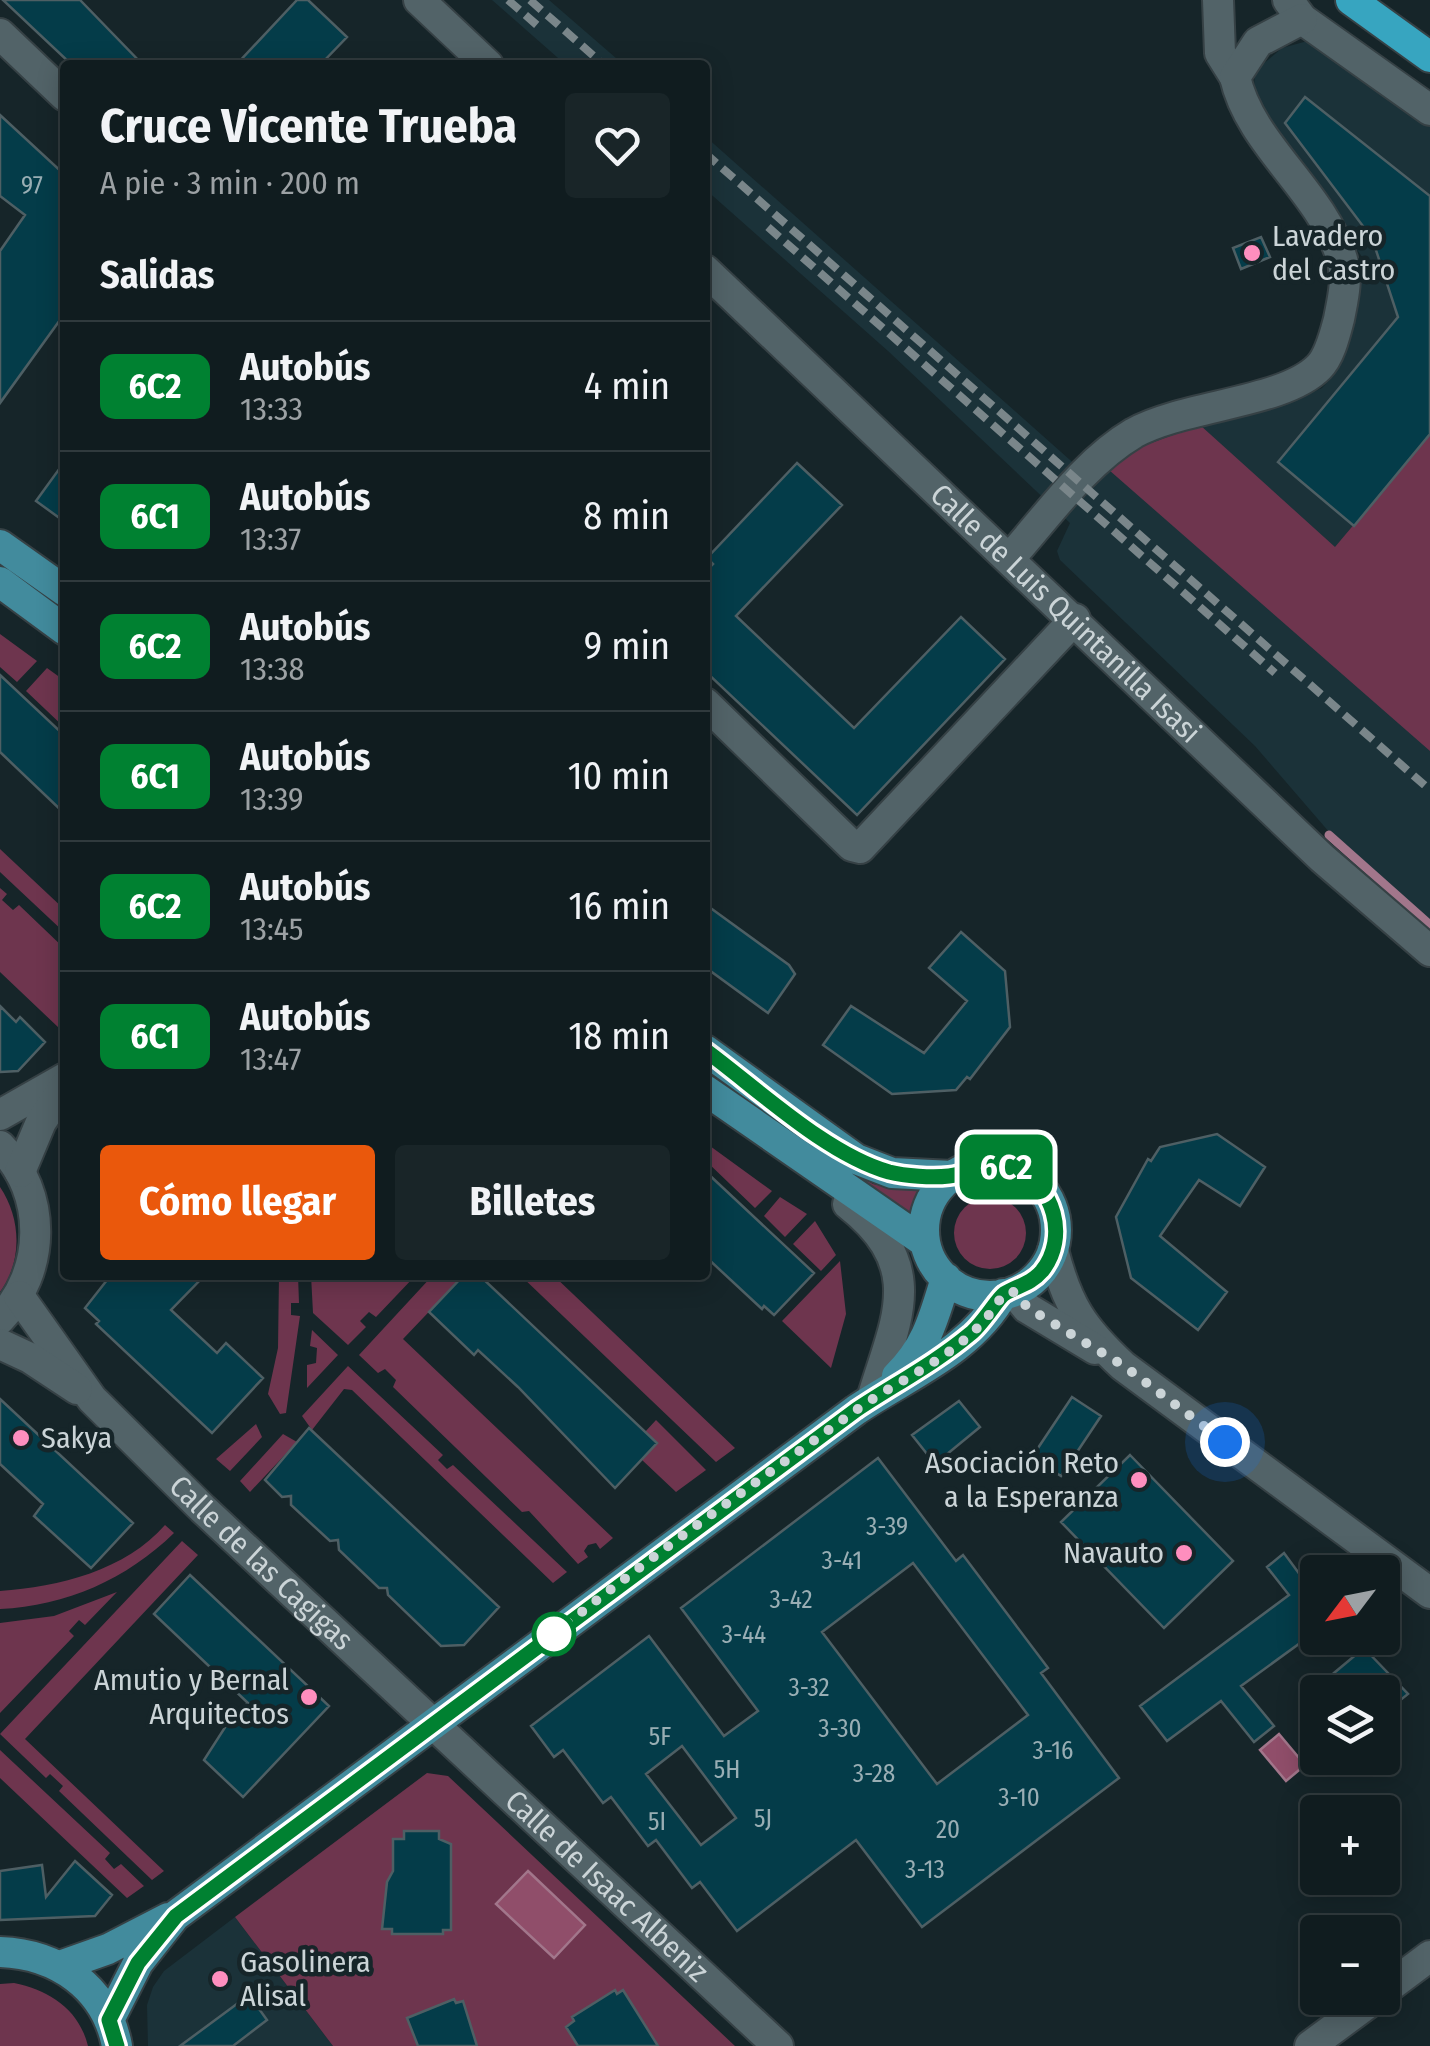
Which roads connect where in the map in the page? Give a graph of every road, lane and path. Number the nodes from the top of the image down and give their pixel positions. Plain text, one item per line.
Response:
1 (419, 0) edge
2 (1218, 0) edge
3 (1351, 0) edge
4 (1295, 10) edge
5 (0, 34) edge
6 (1430, 57) edge
7 (483, 60) edge
8 (1235, 77) junction
9 (60, 91) edge
10 (1430, 110) edge
11 (710, 275) edge
12 (0, 545) edge
13 (1011, 557) junction
14 (0, 582) edge
15 (60, 587) edge
16 (1076, 619) junction
17 (60, 626) edge
18 (710, 708) edge
19 (1430, 951) edge
20 (710, 1054) edge
21 (60, 1081) edge
22 (60, 1094) edge
23 (710, 1094) edge
24 (0, 1115) edge
25 (0, 1146) edge
26 (787, 1148) junction
27 (20, 1172) junction
28 (952, 1176) junction
29 (923, 1241) junction
30 (1053, 1250) junction
31 (946, 1278) junction
32 (1008, 1293) junction
33 (10, 1308) edge
34 (0, 1344) edge
35 (1124, 1366) junction
36 (92, 1399) junction
37 (872, 1399) junction
38 (1430, 1593) edge
39 (433, 1727) junction
40 (176, 1916) junction
41 (0, 1952) edge
42 (1430, 1956) edge
43 (60, 1966) junction
44 (1400, 1978) edge
45 (1352, 2015) edge
46 (113, 2033) edge
47 (778, 2046) edge
48 (1310, 2046) edge

1 - 7 street
2 - 8 street
3 - 6 highway
4 - 8 street
4 - 10 street
5 - 9 street
8 - 13 street
11 - 13 street, Calle de Luis Quintanilla Isasi
12 - 15 main road
13 - 16 street, Calle de Luis Quintanilla Isasi
14 - 17 main road
16 - 18 street
16 - 19 street, Calle de Luis Quintanilla Isasi
20 - 28 main road
21 - 24 street
22 - 27 street
23 - 26 main road
25 - 27 street
26 - 29 main road
26 - 37 street
27 - 33 street
28 - 29 main road
28 - 30 main road
29 - 31 main road
30 - 32 main road
30 - 35 street
31 - 32 main road
31 - 37 main road
32 - 35 street
32 - 37 main road
33 - 36 street, Calle de las Cagigas
34 - 36 street, Calle de las Cagigas
35 - 38 street
36 - 39 street, Calle de las Cagigas
37 - 39 main road
39 - 40 main road
39 - 47 street, Calle de Isaac Albeniz
40 - 43 main road
40 - 46 main road
41 - 43 main road
42 - 44 street
43 - 46 main road
45 - 48 street

